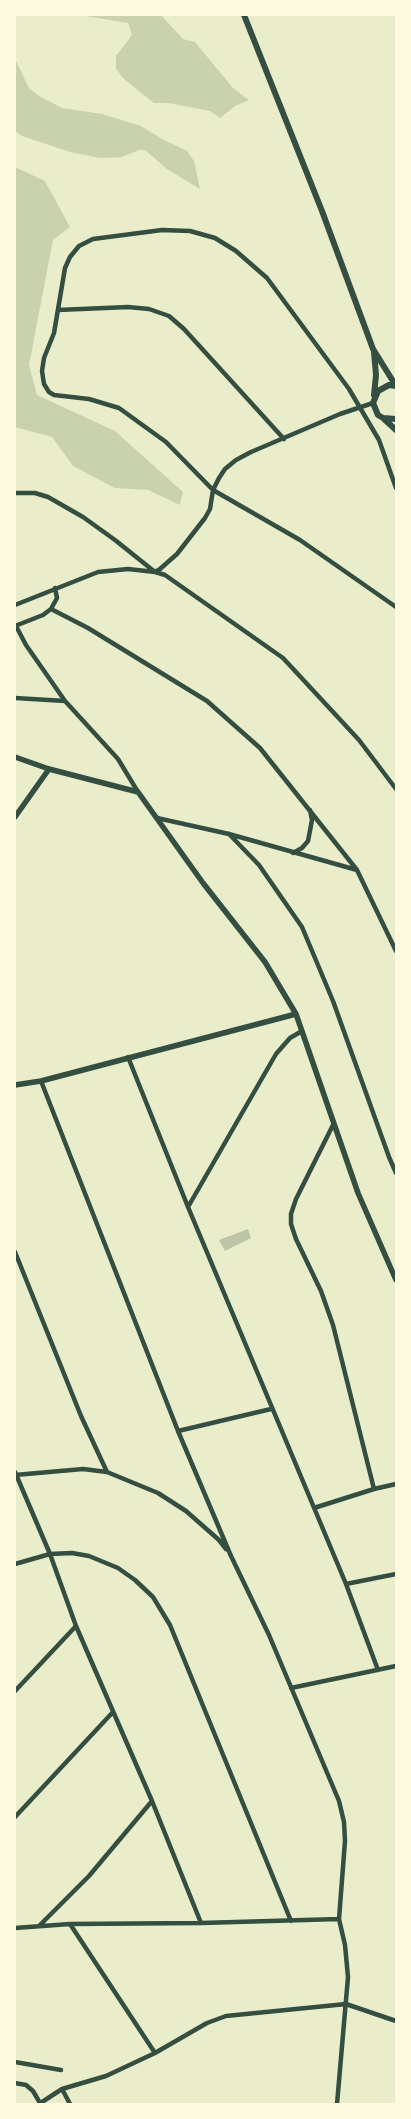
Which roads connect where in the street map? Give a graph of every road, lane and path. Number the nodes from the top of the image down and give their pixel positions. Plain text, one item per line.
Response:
1 (244, 15) edge
2 (58, 310) junction
3 (373, 349) junction
4 (396, 386) edge
5 (374, 400) junction
6 (361, 407) junction
7 (383, 418) junction
8 (396, 419) edge
9 (396, 430) edge
10 (284, 439) junction
11 (396, 488) edge
12 (214, 490) junction
13 (15, 493) edge
14 (155, 572) junction
15 (55, 588) junction
16 (15, 605) edge
17 (396, 607) edge
18 (51, 609) junction
19 (16, 626) edge
20 (15, 698) edge
21 (64, 701) junction
22 (15, 757) edge
23 (49, 769) junction
24 (396, 789) edge
25 (138, 792) junction
26 (310, 810) junction
27 (15, 817) edge
28 (158, 818) junction
29 (229, 834) junction
30 (293, 853) junction
31 (357, 870) junction
32 (396, 951) edge
33 (296, 1014) junction
34 (302, 1031) junction
35 (128, 1057) junction
36 (41, 1081) junction
37 (15, 1085) edge
38 (333, 1125) junction
39 (396, 1173) edge
40 (188, 1207) junction
41 (15, 1252) edge
42 (396, 1280) edge
43 (271, 1409) junction
44 (178, 1431) junction
45 (107, 1472) junction
46 (15, 1474) edge
47 (396, 1484) edge
48 (374, 1489) junction
49 (314, 1508) junction
50 (50, 1554) junction
51 (230, 1556) junction
52 (15, 1564) edge
53 (396, 1574) edge
54 (346, 1584) junction
55 (76, 1626) junction
56 (396, 1666) edge
57 (378, 1670) junction
58 (291, 1688) junction
59 (15, 1691) edge
60 (113, 1712) junction
61 (152, 1801) junction
62 (15, 1818) edge
63 (339, 1919) junction
64 (291, 1921) junction
65 (201, 1923) junction
66 (70, 1924) junction
67 (40, 1926) junction
68 (15, 1928) edge
69 (346, 2004) junction
70 (396, 2022) edge
71 (155, 2052) junction
72 (15, 2062) edge
73 (61, 2070) dead end
74 (15, 2083) edge
75 (62, 2089) junction
76 (39, 2104) edge
77 (70, 2104) edge
78 (337, 2104) edge

1 - 3 main road
2 - 6 street
2 - 10 street
2 - 12 street
3 - 4 main road
3 - 5 main road
4 - 5 main road
5 - 6 street
5 - 7 main road
6 - 10 street
6 - 11 street
7 - 8 main road
7 - 9 main road
10 - 12 street
12 - 14 street
12 - 17 street
13 - 14 street
14 - 15 street
14 - 24 street
15 - 16 street
15 - 18 street
18 - 19 street
18 - 26 street
19 - 21 street
20 - 21 street
21 - 25 street
22 - 23 street
23 - 25 street
23 - 27 street
25 - 28 street
26 - 30 street
26 - 31 street
28 - 29 street
28 - 33 street
29 - 30 street
29 - 39 street
30 - 31 street
31 - 32 street
33 - 34 street
33 - 35 street
34 - 38 street
34 - 40 street
35 - 36 street
35 - 40 street
36 - 37 street
36 - 44 street
38 - 42 street
38 - 48 street
40 - 43 street
41 - 45 street
43 - 44 street
43 - 49 street
44 - 51 street
45 - 46 street
45 - 51 street
46 - 50 street
47 - 48 street
48 - 49 street
49 - 54 street
50 - 52 street
50 - 55 street
50 - 64 street
51 - 58 street
53 - 54 street
54 - 57 street
55 - 59 street
55 - 60 street
56 - 57 street
57 - 58 street
58 - 63 street
60 - 61 street
60 - 62 street
61 - 65 street
61 - 67 street
63 - 64 street
63 - 69 street
64 - 65 street
65 - 66 street
66 - 67 street
66 - 71 street
67 - 68 street
69 - 70 street
69 - 71 street
69 - 78 street
71 - 75 street
72 - 73 street
74 - 76 street
75 - 76 street
75 - 77 street

